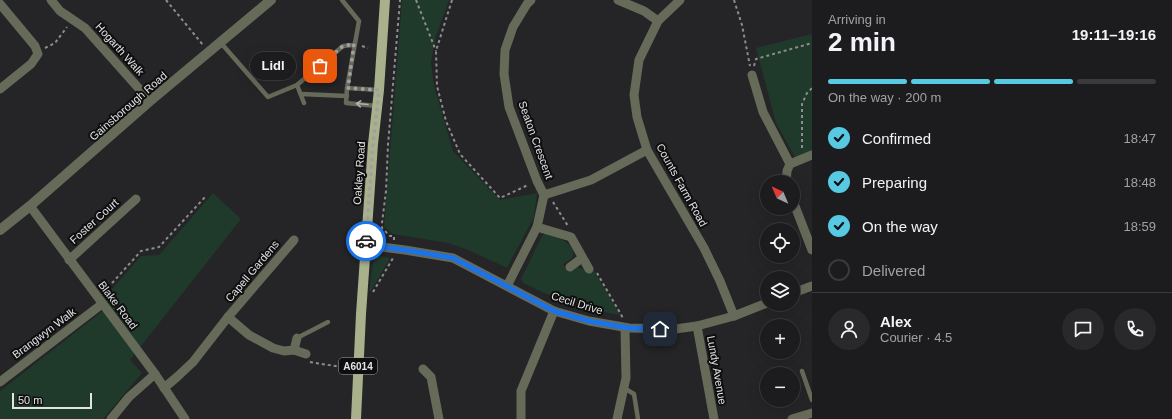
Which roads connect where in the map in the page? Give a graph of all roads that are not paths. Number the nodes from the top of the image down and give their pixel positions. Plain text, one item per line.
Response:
1 (51, 0) edge
2 (271, 0) edge
3 (342, 0) edge
4 (385, 0) edge
5 (531, 0) edge
6 (618, 0) edge
7 (680, 0) edge
8 (0, 4) edge
9 (658, 21) junction
10 (221, 43) junction
11 (354, 44) junction
12 (752, 75) road end
13 (297, 85) junction
14 (348, 88) junction
15 (0, 89) edge
16 (379, 90) junction
17 (301, 94) junction
18 (346, 96) junction
19 (150, 102) junction
20 (304, 103) dead end
21 (377, 106) junction
22 (647, 150) junction
23 (812, 155) edge
24 (790, 164) junction
25 (787, 175) edge
26 (547, 194) junction
27 (136, 199) dead end
28 (30, 206) junction
29 (798, 215) edge
30 (537, 226) junction
31 (0, 230) edge
32 (294, 240) dead end
33 (366, 245) junction
34 (812, 250) edge
35 (582, 258) junction
36 (69, 260) junction
37 (570, 267) dead end
38 (589, 270) road end
39 (507, 286) junction
40 (812, 286) edge
41 (800, 291) edge
42 (100, 301) junction
43 (760, 306) edge
44 (554, 311) junction
45 (734, 316) junction
46 (228, 318) junction
47 (328, 322) dead end
48 (697, 326) junction
49 (627, 328) junction
50 (297, 338) joint
51 (294, 350) junction
52 (306, 354) dead end
53 (423, 369) dead end
54 (802, 371) dead end
55 (155, 374) junction
56 (0, 382) edge
57 (164, 388) junction
58 (624, 388) junction
59 (812, 400) edge
60 (812, 413) edge
61 (111, 419) edge
62 (185, 419) edge
63 (356, 419) edge
64 (439, 419) edge
65 (520, 419) edge
66 (617, 419) edge
67 (638, 419) edge
68 (714, 419) edge
69 (792, 419) edge

1 - 19 street, Hogarth Walk
2 - 10 street, Gainsborough Road
3 - 11 lane
4 - 16 main road, Oakley Road / A6014
5 - 26 street, Seaton Crescent
6 - 9 street
7 - 9 street, Counts Farm Road
8 - 15 street
9 - 22 street, Counts Farm Road
10 - 13 lane
10 - 19 street, Gainsborough Road
11 - 13 lane
11 - 14 lane
12 - 24 street
13 - 17 lane
14 - 16 lane
14 - 18 lane
16 - 21 main road, Oakley Road / A6014
17 - 18 lane
17 - 20 lane
21 -> 18 lane
19 - 28 street, Gainsborough Road
21 - 33 main road, Oakley Road / A6014
22 - 26 street
22 - 45 street, Counts Farm Road
23 - 24 street
24 - 25 street
26 - 30 street, Seaton Crescent
27 - 36 street, Foster Court
28 - 31 street, Gainsborough Road
28 - 36 street, Blake Road
29 - 34 street
30 - 35 street
30 - 39 street, Seaton Crescent
32 - 46 street, Capell Gardens
33 - 39 street, Cecil Drive
33 - 63 main road, Oakley Road / A6014
35 - 37 street
35 - 38 street
36 - 42 street, Blake Road
39 - 44 street, Cecil Drive
40 - 41 street
42 - 55 street, Blake Road
42 - 56 street, Brangwyn Walk
43 - 45 street, Cecil Drive
44 - 49 street, Cecil Drive
44 - 65 street
45 - 48 street, Cecil Drive
46 - 51 street, Capell Gardens
46 - 57 street, Capell Gardens
47 - 50 lane
48 - 49 street, Cecil Drive
48 - 68 street, Lundy Avenue
49 - 58 street
50 - 51 street
51 - 52 street, Capell Gardens
53 - 64 street
54 - 59 lane
55 - 57 street, Blake Road
55 - 61 street
57 - 62 street, Blake Road
58 - 66 street
58 - 67 lane
60 - 69 street

